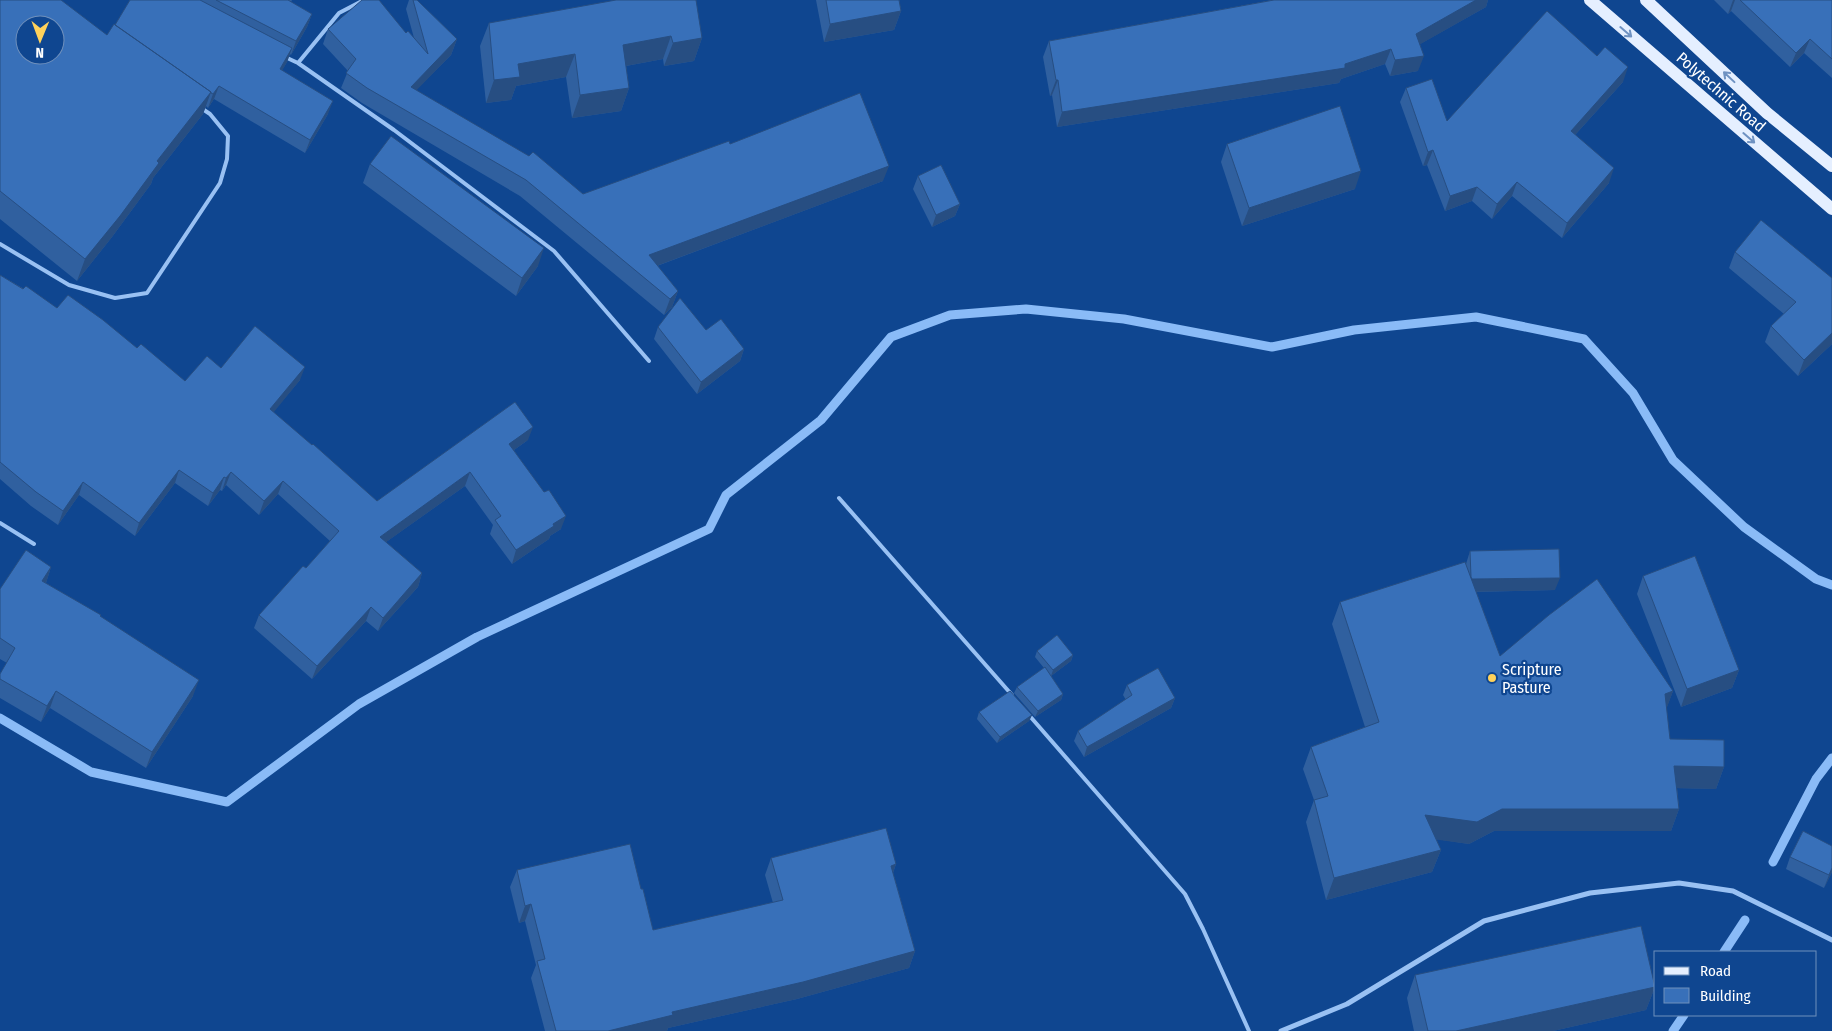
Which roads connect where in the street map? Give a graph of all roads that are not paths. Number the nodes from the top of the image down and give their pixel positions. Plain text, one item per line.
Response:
1 (364, 0) edge
2 (1590, 0) edge
3 (1646, 0) edge
4 (280, 54) edge
5 (298, 63) junction
6 (195, 104) edge
7 (1832, 166) edge
8 (1831, 206) edge
9 (0, 244) edge
10 (649, 361) dead end
11 (839, 498) dead end
12 (0, 523) edge
13 (34, 544) dead end
14 (1016, 700) edge
15 (1022, 707) edge
16 (1832, 940) edge
17 (1249, 1031) edge
18 (1281, 1031) edge

1 - 5 lane
2 -> 8 main road, Polytechnic Road
7 -> 3 main road, Polytechnic Road
4 - 5 lane
5 - 10 lane
6 - 9 lane
11 - 14 lane
12 - 13 lane
15 - 17 lane
16 - 18 street

